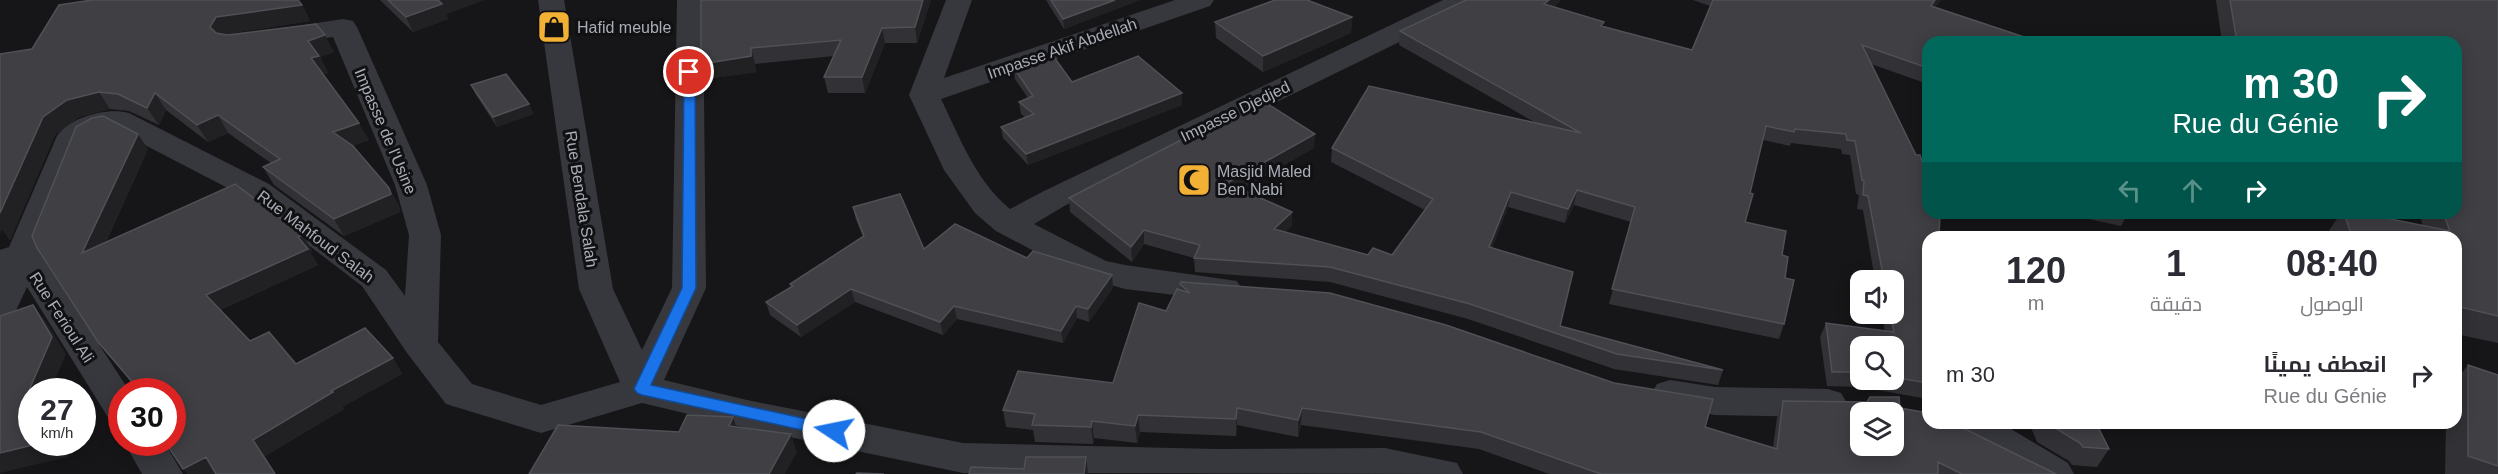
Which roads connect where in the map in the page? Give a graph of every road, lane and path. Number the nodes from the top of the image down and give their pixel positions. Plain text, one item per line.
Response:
1 (550, 0) edge
2 (690, 0) edge
3 (959, 0) edge
4 (1201, 0) edge
5 (1464, 0) edge
6 (248, 41) edge
7 (924, 95) junction
8 (1008, 224) junction
9 (11, 258) edge
10 (1250, 291) edge
11 (0, 310) edge
12 (420, 344) junction
13 (642, 389) junction
14 (1636, 389) edge
15 (108, 390) edge
16 (1850, 403) edge
17 (1979, 429) edge
18 (152, 456) edge
19 (163, 474) edge
20 (1443, 474) edge
21 (2054, 474) edge

1 - 13 street, Rue Bendala Salah
2 - 13 street
3 - 7 street
4 - 7 street, Impasse Akif Abdellah
5 - 8 street, Impasse Djedjed
6 - 12 street, Impasse de l'Usine
7 - 8 street
8 - 10 street
9 - 11 street
9 - 12 street, Rue Mahfoud Salah
9 - 15 street, Rue Ferioul Ali
12 - 13 street, Rue Mahfoud Salah
13 - 20 street
14 - 16 street
17 - 21 street
18 - 19 street

